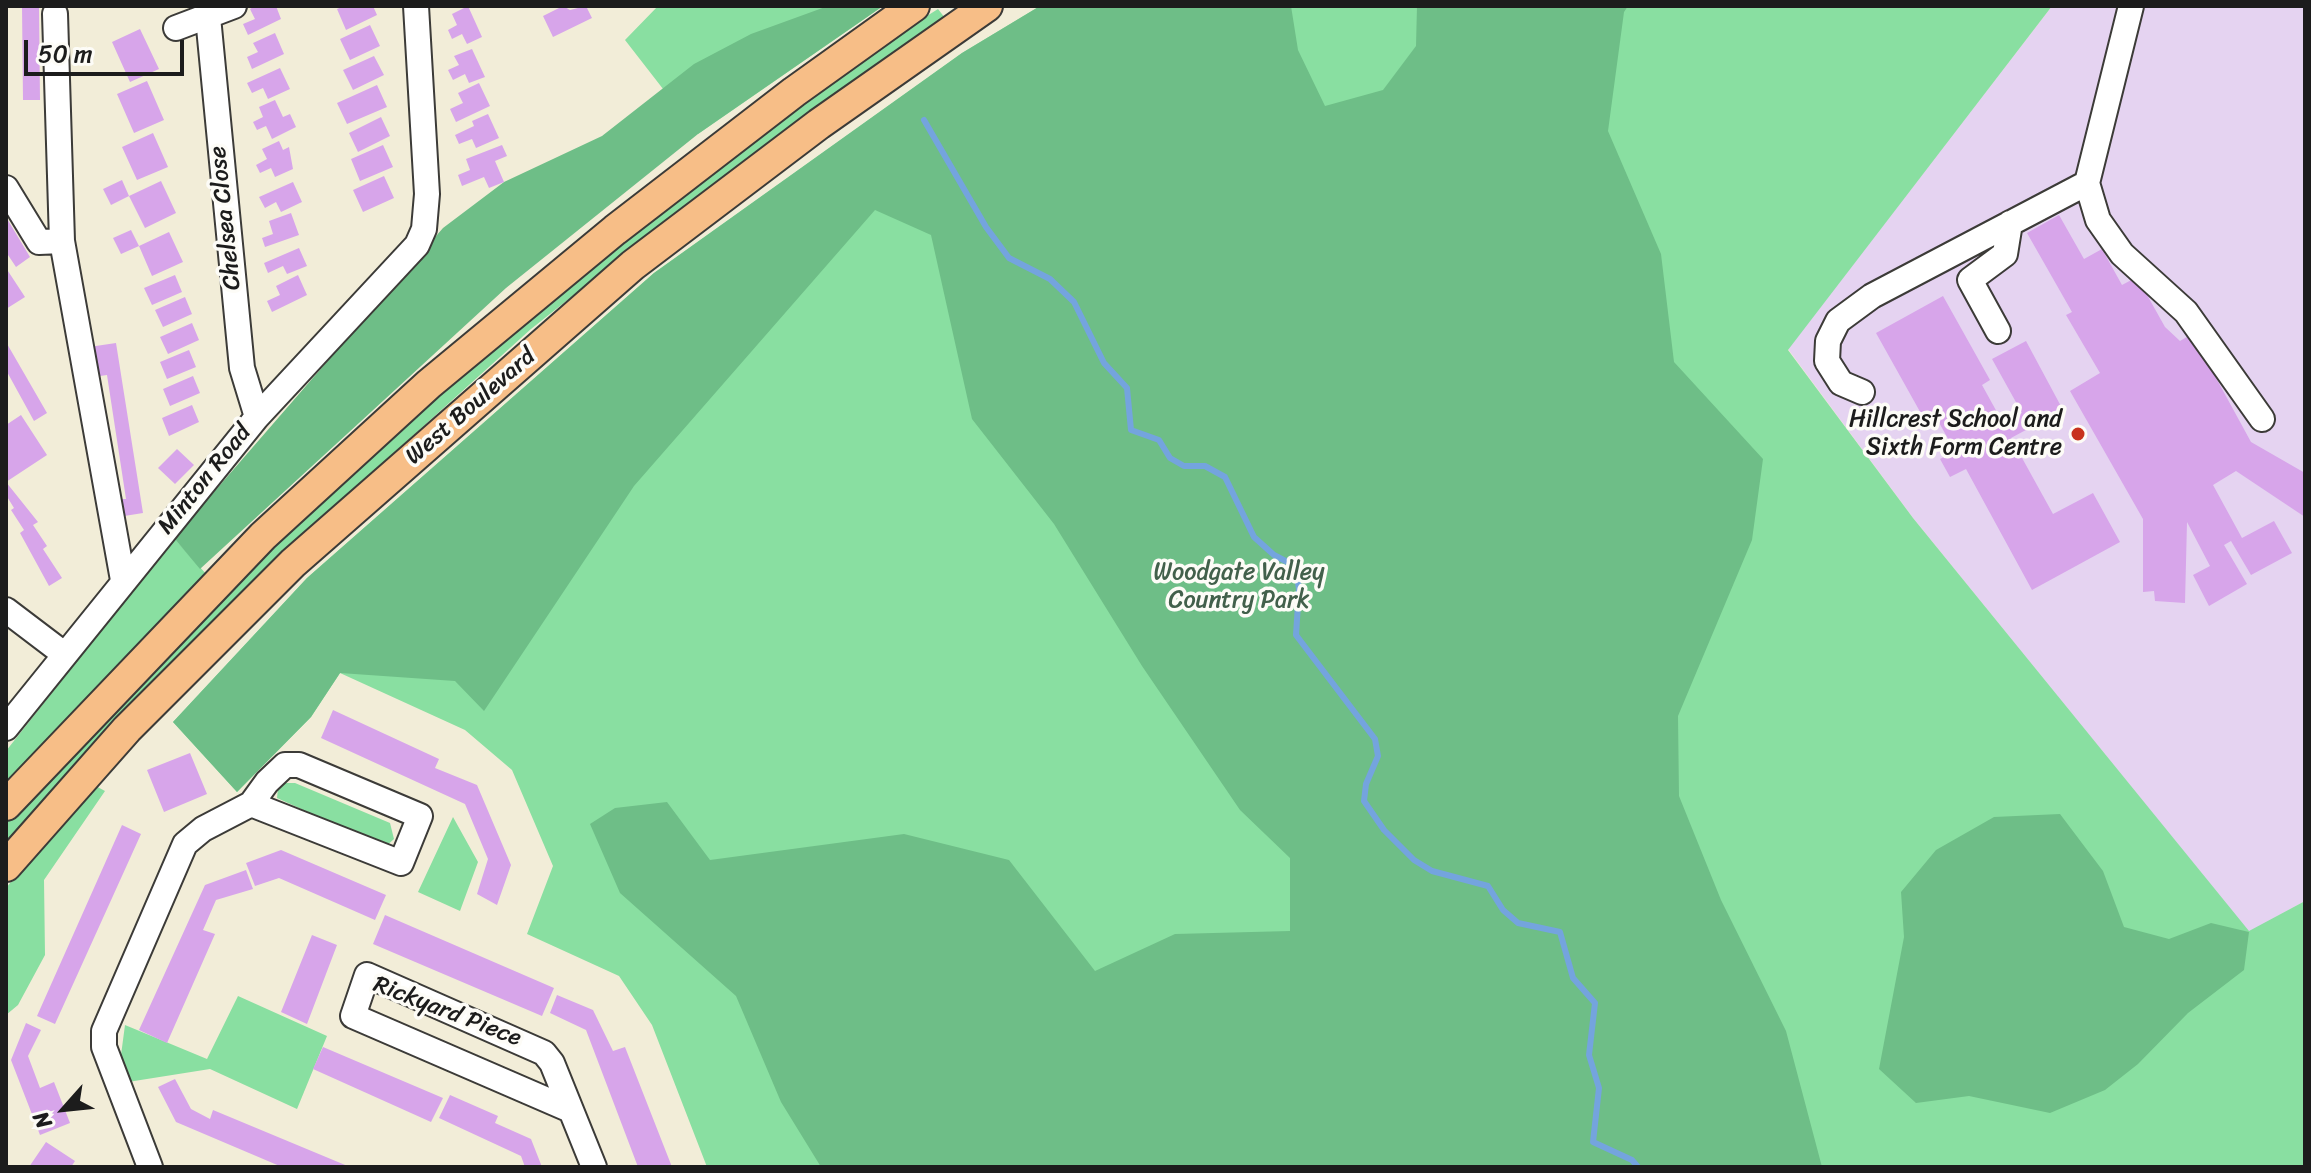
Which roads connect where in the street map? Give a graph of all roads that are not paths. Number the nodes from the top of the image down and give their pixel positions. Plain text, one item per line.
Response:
1 (234, 6) edge
2 (416, 6) edge
3 (914, 6) edge
4 (987, 6) edge
5 (2131, 6) edge
6 (55, 14) dead end
7 (208, 17) junction
8 (176, 28) dead end
9 (2087, 183) junction
10 (6, 188) edge
11 (2010, 223) junction
12 (62, 241) junction
13 (1998, 331) dead end
14 (1862, 392) dead end
15 (257, 417) junction
16 (2262, 419) dead end
17 (123, 580) junction
18 (6, 610) edge
19 (64, 654) junction
20 (6, 728) edge
21 (251, 804) junction
22 (6, 805) edge
23 (6, 866) edge
24 (568, 1109) junction
25 (150, 1167) edge
26 (594, 1167) edge

1 - 7 street
2 - 15 street, Minton Road
3 - 22 main road, West Boulevard
4 - 23 main road, West Boulevard
5 - 9 street
6 - 12 street
7 - 8 street
7 - 15 street, Chelsea Close
9 - 11 street
9 - 16 street
10 - 12 street
11 - 13 street
11 - 14 street
12 - 17 street
15 - 17 street, Minton Road
17 - 19 street, Minton Road
18 - 19 street
19 - 20 street, Minton Road
21 - 21 street
21 - 25 street
24 - 24 street, Rickyard Piece
24 - 26 street, Rickyard Piece

